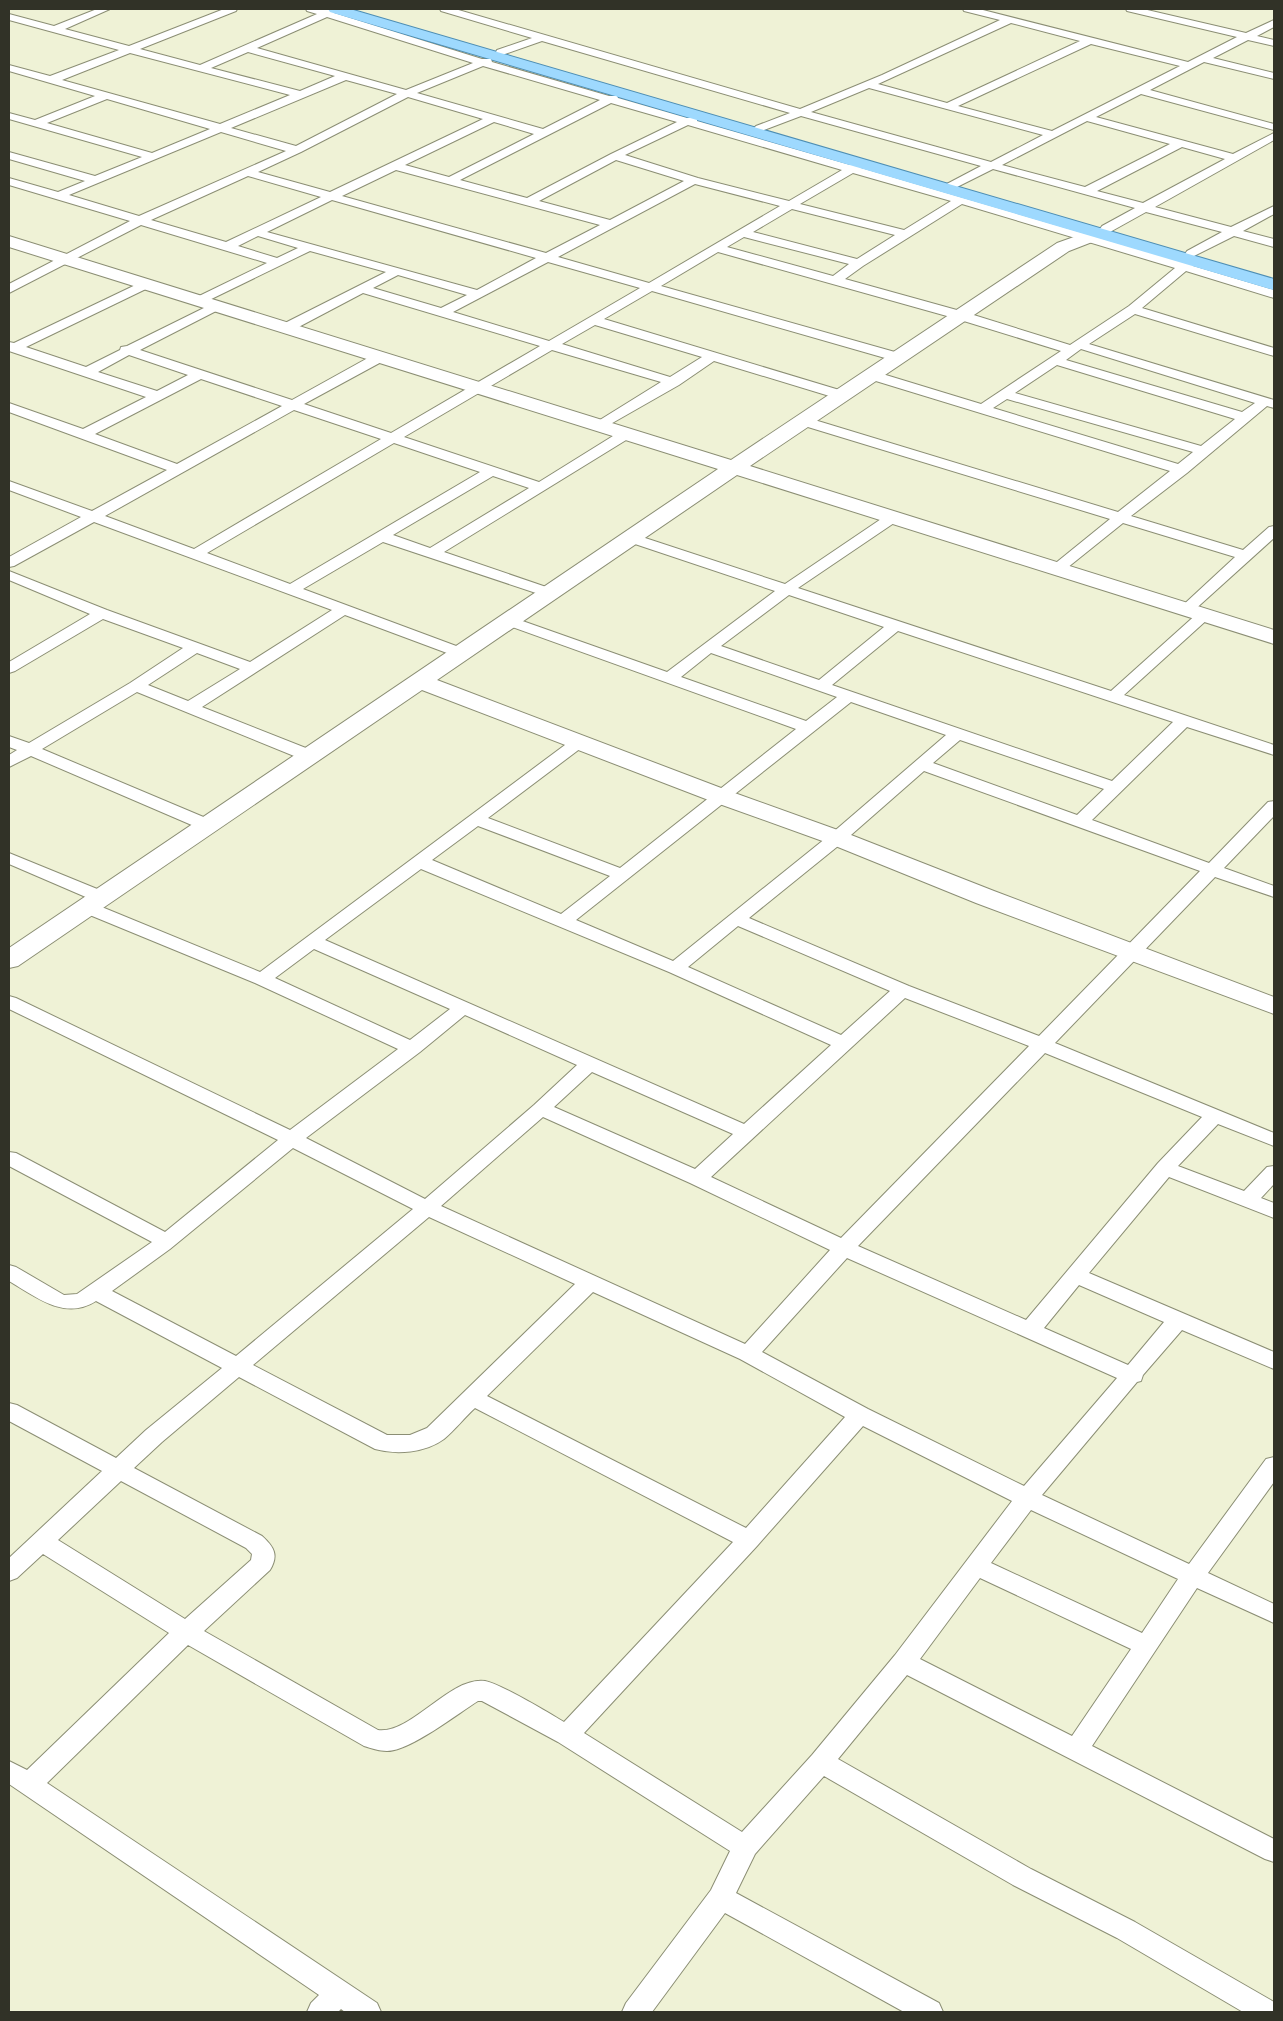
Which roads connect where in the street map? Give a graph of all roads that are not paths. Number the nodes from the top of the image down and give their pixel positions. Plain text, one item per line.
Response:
1 (106, 9) edge
2 (232, 9) edge
3 (311, 9) edge
4 (354, 9) edge
5 (445, 9) edge
6 (1131, 9) edge
7 (333, 10) edge
8 (976, 10) edge
9 (9, 17) edge
10 (1009, 20) junction
11 (1274, 23) edge
12 (56, 29) junction
13 (543, 37) junction
14 (1248, 37) junction
15 (1090, 40) junction
16 (1274, 43) edge
17 (247, 48) junction
18 (132, 50) junction
19 (494, 57) junction
20 (1204, 59) junction
21 (1191, 66) junction
22 (9, 68) edge
23 (201, 68) junction
24 (346, 76) junction
25 (1274, 76) edge
26 (51, 80) junction
27 (868, 85) junction
28 (1142, 91) junction
29 (408, 93) junction
30 (298, 94) junction
31 (106, 96) junction
32 (616, 96) junction
33 (948, 106) junction
34 (801, 113) junction
35 (1274, 114) edge
36 (9, 116) edge
37 (494, 118) junction
38 (1087, 118) junction
39 (694, 119) junction
40 (1258, 122) junction
41 (35, 124) junction
42 (221, 127) junction
43 (1274, 127) edge
44 (760, 128) junction
45 (544, 133) junction
46 (1052, 134) junction
47 (1274, 136) edge
48 (1181, 143) junction
49 (297, 150) junction
50 (9, 155) edge
51 (152, 156) junction
52 (615, 156) junction
53 (1235, 158) junction
54 (858, 165) junction
55 (396, 166) junction
56 (993, 166) junction
57 (246, 172) junction
58 (95, 180) junction
59 (452, 180) junction
60 (694, 180) junction
61 (9, 181) edge
62 (954, 191) junction
63 (1087, 191) junction
64 (58, 196) junction
65 (330, 197) junction
66 (530, 201) junction
67 (792, 204) junction
68 (1145, 207) junction
69 (1274, 209) edge
70 (139, 221) junction
71 (612, 224) junction
72 (1232, 230) junction
73 (255, 232) junction
74 (744, 233) junction
75 (1098, 233) junction
76 (904, 234) junction
77 (9, 241) edge
78 (1274, 243) edge
79 (226, 247) junction
80 (308, 247) junction
81 (717, 248) junction
82 (65, 258) junction
83 (547, 258) junction
84 (1189, 260) junction
85 (278, 262) junction
86 (858, 262) junction
87 (396, 271) junction
88 (1274, 279) edge
89 (836, 280) junction
90 (146, 284) junction
91 (1274, 284) edge
92 (651, 288) junction
93 (9, 289) edge
94 (362, 289) junction
95 (479, 294) junction
96 (1274, 294) edge
97 (207, 303) junction
98 (1133, 309) junction
99 (442, 314) junction
100 (959, 315) junction
101 (593, 320) junction
102 (286, 328) junction
103 (550, 344) junction
104 (11, 347) edge
105 (1076, 348) junction
106 (126, 350) junction
107 (1274, 352) edge
108 (713, 356) junction
109 (380, 357) junction
110 (897, 357) junction
111 (1056, 361) junction
112 (87, 372) junction
113 (198, 374) junction
114 (871, 375) junction
115 (1190, 378) junction
116 (674, 382) junction
117 (478, 388) junction
118 (1004, 394) junction
119 (1168, 394) junction
120 (842, 395) junction
121 (158, 396) junction
122 (1270, 403) edge
123 (294, 406) junction
124 (9, 407) edge
125 (981, 410) junction
126 (1243, 417) junction
127 (803, 421) junction
128 (600, 426) junction
129 (626, 434) junction
130 (83, 435) junction
131 (391, 438) junction
132 (1203, 451) junction
133 (734, 468) junction
134 (178, 469) junction
135 (493, 470) junction
136 (1182, 470) junction
137 (9, 485) edge
138 (541, 487) junction
139 (94, 516) junction
140 (1120, 517) junction
141 (892, 518) junction
142 (1274, 530) edge
143 (381, 536) junction
144 (631, 538) junction
145 (432, 553) junction
146 (195, 554) junction
147 (1246, 556) junction
148 (9, 562) edge
149 (1057, 569) junction
150 (9, 575) edge
151 (787, 589) junction
152 (292, 590) junction
153 (550, 593) junction
154 (344, 609) junction
155 (1195, 612) junction
156 (102, 613) junction
157 (509, 621) junction
158 (896, 625) junction
159 (1274, 637) edge
160 (708, 647) junction
161 (194, 648) junction
162 (461, 653) junction
163 (10, 666) edge
164 (250, 667) junction
165 (669, 678) junction
166 (419, 681) junction
167 (822, 685) junction
168 (136, 686) junction
169 (848, 696) junction
170 (1112, 698) junction
171 (190, 707) junction
172 (1183, 722) junction
173 (807, 727) junction
174 (958, 733) junction
175 (9, 741) edge
176 (579, 742) junction
177 (30, 750) junction
178 (1274, 750) edge
179 (310, 756) junction
180 (9, 762) edge
181 (922, 765) junction
182 (1116, 788) junction
183 (720, 796) junction
184 (1274, 806) edge
185 (475, 819) junction
186 (1079, 823) junction
187 (207, 825) junction
188 (837, 838) junction
189 (9, 858) edge
190 (418, 861) junction
191 (1213, 870) junction
192 (621, 874) junction
193 (1274, 892) edge
194 (94, 902) junction
195 (737, 919) junction
196 (562, 922) junction
197 (312, 941) junction
198 (1131, 952) junction
199 (9, 960) edge
200 (676, 968) junction
201 (262, 979) junction
202 (902, 990) junction
203 (9, 1002) edge
204 (1274, 1006) edge
205 (463, 1007) junction
206 (843, 1043) junction
207 (1041, 1044) junction
208 (412, 1048) junction
209 (589, 1064) junction
210 (541, 1109) junction
211 (1215, 1115) junction
212 (746, 1132) junction
213 (292, 1139) junction
214 (1274, 1140) edge
215 (9, 1158) edge
216 (1165, 1168) junction
217 (1274, 1172) edge
218 (697, 1178) junction
219 (1247, 1200) junction
220 (427, 1208) junction
221 (1274, 1211) edge
222 (166, 1241) junction
223 (844, 1248) junction
224 (9, 1272) edge
225 (1075, 1275) junction
226 (590, 1282) junction
227 (96, 1292) junction
228 (1178, 1320) junction
229 (1031, 1329) junction
230 (748, 1354) junction
231 (1274, 1361) edge
232 (237, 1368) junction
233 (1133, 1376) junction
234 (472, 1398) junction
235 (9, 1411) edge
236 (860, 1415) junction
237 (1274, 1465) edge
238 (118, 1469) junction
239 (1027, 1498) junction
240 (749, 1540) junction
241 (43, 1542) junction
242 (976, 1566) junction
243 (9, 1572) edge
244 (1193, 1576) junction
245 (1274, 1614) edge
246 (186, 1632) junction
247 (1147, 1646) junction
248 (904, 1662) junction
249 (568, 1735) junction
250 (1077, 1749) junction
251 (821, 1762) junction
252 (19, 1778) edge
253 (745, 1847) junction
254 (1274, 1851) edge
255 (721, 1898) junction
256 (329, 2003) edge
257 (367, 2012) edge
258 (636, 2012) edge
259 (929, 2012) edge
260 (1266, 2012) edge

1 - 12 street
2 - 18 street
3 - 7 street
4 - 19 main road
5 - 13 street
6 - 14 street
7 - 17 street
7 - 19 main road
8 - 10 street
9 - 12 street
10 - 15 street
10 - 27 street
11 - 14 street
12 - 18 street
13 - 19 street
13 - 34 street
14 - 16 street
14 - 20 street
15 - 21 street
15 - 33 street
17 - 23 street
17 - 24 street
18 - 23 street
18 - 26 street
19 - 29 street
19 - 32 main road
19 - 44 main road
20 - 21 street
20 - 25 street
21 - 28 street
22 - 26 street
23 - 30 street
24 - 29 street
24 - 30 street
26 - 31 street
27 - 33 street
27 - 34 street
28 - 38 street
28 - 40 street
29 - 37 street
29 - 49 street
30 - 42 street
31 - 41 street
31 - 42 street
32 - 39 main road
32 - 45 street
33 - 46 street
34 - 44 street
34 - 56 street
35 - 40 street
36 - 41 street
37 - 45 street
37 - 55 street
38 - 46 street
38 - 48 street
39 - 52 street
39 - 54 main road
40 - 43 street
41 - 51 street
42 - 49 street
42 - 51 street
44 - 62 main road
45 - 59 street
46 - 56 street
47 - 53 street
48 - 53 street
48 - 63 street
49 - 57 street
50 - 58 street
51 - 58 street
52 - 60 street
52 - 66 street
53 - 68 street
54 - 62 main road
54 - 67 street
55 - 59 street
55 - 65 street
56 - 62 street
56 - 63 street
57 - 65 street
57 - 70 street
58 - 64 street
59 - 66 street
60 - 67 street
60 - 71 street
61 - 64 street
62 - 75 main road
62 - 76 street
63 - 68 street
64 - 70 street
65 - 73 street
65 - 83 street
66 - 71 street
67 - 74 street
67 - 76 street
68 - 72 street
68 - 75 street
69 - 72 street
70 - 79 street
70 - 82 street
71 - 83 street
72 - 78 street
72 - 84 street
73 - 79 street
73 - 80 street
74 - 81 street
74 - 86 street
75 - 84 main road
75 - 100 street
76 - 86 street
77 - 82 street
79 - 85 street
80 - 85 street
80 - 87 street
81 - 89 street
81 - 92 street
82 - 90 street
82 - 93 street
83 - 92 street
83 - 95 street
84 - 88 main road
84 - 91 main road
84 - 96 street
84 - 98 street
85 - 97 street
86 - 89 street
87 - 94 street
87 - 95 street
89 - 100 street
90 - 97 street
90 - 104 street
92 - 101 street
92 - 110 street
94 - 99 street
94 - 102 street
95 - 99 street
97 - 102 street
97 - 106 street
98 - 105 street
98 - 107 street
99 - 103 street
100 - 105 street
100 - 110 street
101 - 103 street
101 - 108 street
102 - 109 street
103 - 116 street
103 - 117 street
104 - 112 street
105 - 111 street
105 - 115 street
106 - 112 street
106 - 113 street
108 - 116 street
108 - 120 street
109 - 117 street
109 - 123 street
110 - 114 street
111 - 118 street
111 - 119 street
112 - 121 street
113 - 121 street
113 - 123 street
114 - 120 street
114 - 125 street
115 - 119 street
115 - 122 street
116 - 128 street
117 - 128 street
117 - 131 street
118 - 125 street
118 - 132 street
119 - 126 street
120 - 127 street
121 - 130 street
122 - 126 street
123 - 131 street
123 - 134 street
124 - 130 street
125 - 136 street
126 - 132 street
127 - 133 street
127 - 140 street
128 - 129 street
129 - 133 street
129 - 138 street
130 - 134 street
131 - 135 street
131 - 146 street
132 - 136 street
133 - 141 street
133 - 144 street
134 - 139 street
135 - 138 street
135 - 143 street
136 - 140 street
137 - 139 street
138 - 145 street
139 - 146 street
139 - 148 street
140 - 147 street
140 - 149 street
141 - 149 street
141 - 151 street
142 - 147 street
143 - 145 street
143 - 152 street
144 - 151 street
144 - 153 street
145 - 153 street
146 - 152 street
147 - 155 street
149 - 155 street
150 - 156 street
151 - 158 street
151 - 160 street
152 - 154 street
153 - 157 street
154 - 162 street
154 - 164 street
155 - 159 street
155 - 170 street
156 - 161 street
156 - 163 street
157 - 162 street
157 - 165 street
158 - 167 street
158 - 170 street
160 - 165 street
160 - 167 street
161 - 164 street
161 - 168 street
162 - 166 street
164 - 171 street
165 - 173 street
166 - 176 street
166 - 179 street
167 - 169 street
168 - 171 street
168 - 177 street
169 - 173 street
169 - 174 street
170 - 172 street
171 - 179 street
172 - 178 street
172 - 182 street
173 - 183 street
174 - 181 street
174 - 182 street
175 - 177 street
176 - 183 street
176 - 185 street
177 - 180 street
177 - 187 street
179 - 187 street
181 - 186 street
181 - 188 street
182 - 186 street
183 - 188 street
183 - 192 street
184 - 191 street
185 - 190 street
185 - 192 street
186 - 191 street
187 - 194 street
188 - 195 street
188 - 198 street
189 - 194 street
190 - 196 street
190 - 197 street
191 - 193 street
191 - 198 street
192 - 196 street
194 - 199 street
194 - 201 street
195 - 200 street
195 - 202 street
196 - 200 street
197 - 201 street
197 - 205 street
198 - 204 street
198 - 207 street
200 - 206 street
201 - 208 street
202 - 206 street
202 - 207 street
203 - 213 street
205 - 208 street
205 - 209 street
206 - 212 street
207 - 211 street
207 - 223 street
208 - 213 street
209 - 210 street
209 - 212 street
210 - 218 street
210 - 220 street
211 - 214 street
211 - 216 street
212 - 218 street
213 - 220 street
213 - 222 street
215 - 222 street
216 - 219 street
216 - 225 street
217 - 219 street
218 - 223 street
219 - 221 street
220 - 226 street
220 - 232 street
222 - 227 street
223 - 229 street
223 - 230 street
224 - 227 street
225 - 228 street
225 - 229 street
226 - 230 street
226 - 234 street
227 - 232 street
228 - 231 street
228 - 233 street
229 - 233 street
230 - 236 street
232 - 234 street
232 - 238 street
233 - 239 street
234 - 240 street
235 - 238 street
236 - 239 street
236 - 240 street
237 - 244 street
238 - 241 street
238 - 246 street
239 - 242 street
239 - 244 street
240 - 249 street
241 - 243 street
241 - 246 street
242 - 247 street
242 - 248 street
244 - 245 street
244 - 247 street
246 - 249 street
246 - 252 street
247 - 250 street
248 - 250 street
248 - 251 street
249 - 253 street
250 - 254 street
251 - 253 street
251 - 260 street
252 - 256 street
253 - 255 street
255 - 258 street
255 - 259 street
256 - 257 street

